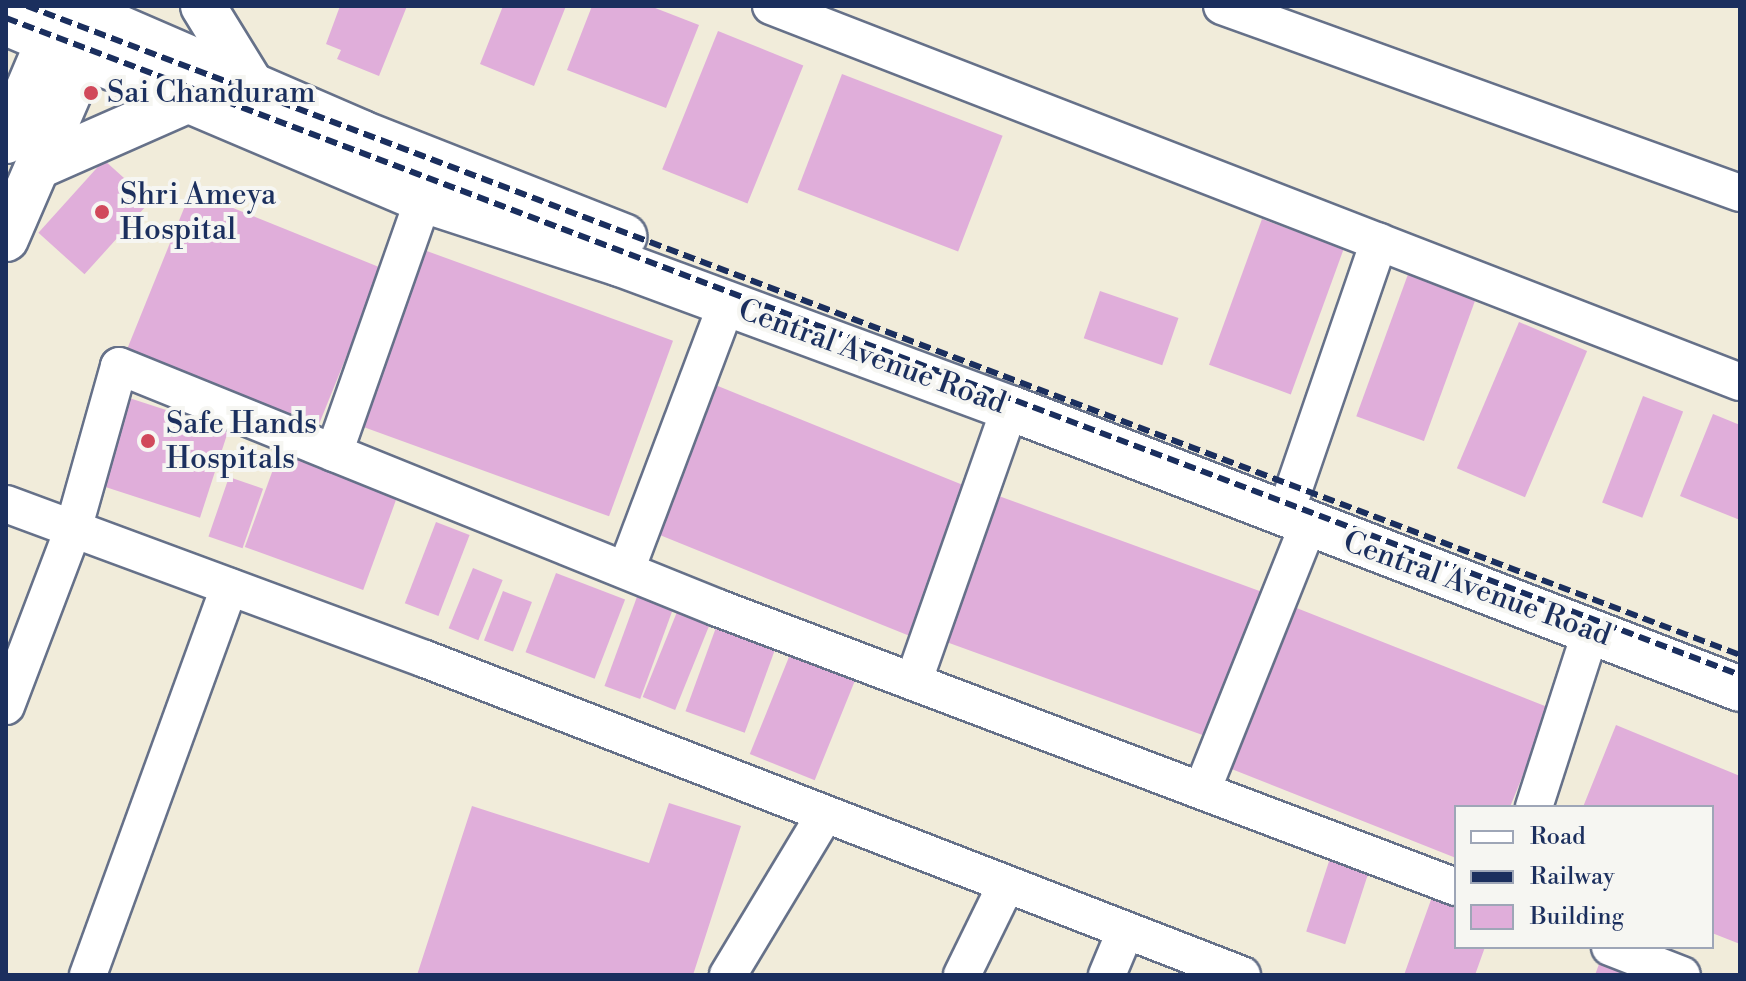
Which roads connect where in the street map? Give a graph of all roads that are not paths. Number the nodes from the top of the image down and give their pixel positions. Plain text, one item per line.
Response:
1 (203, 6) edge
2 (771, 6) edge
3 (1222, 6) edge
4 (79, 22) edge
5 (6, 23) edge
6 (251, 84) junction
7 (191, 99) junction
8 (22, 153) edge
9 (1740, 193) edge
10 (423, 200) junction
11 (6, 239) edge
12 (1379, 242) junction
13 (727, 303) junction
14 (1740, 382) edge
15 (1010, 408) junction
16 (334, 453) junction
17 (6, 504) edge
18 (1299, 512) junction
19 (73, 530) junction
20 (626, 570) junction
21 (229, 587) junction
22 (1591, 631) junction
23 (1740, 660) edge
24 (914, 680) junction
25 (1740, 689) edge
26 (6, 706) edge
27 (1203, 788) junction
28 (1535, 805) edge
29 (824, 816) junction
30 (1006, 885) junction
31 (1454, 886) edge
32 (1125, 932) junction
33 (1615, 949) edge
34 (88, 975) edge
35 (728, 975) edge
36 (962, 975) edge
37 (1107, 975) edge
38 (1242, 975) edge
39 (1682, 975) edge

1 - 6 main road
2 - 12 street
3 - 9 street
4 - 5 main road, Central Avenue Road
4 - 6 main road
4 - 7 main road, Central Avenue Road
4 - 8 main road
6 - 18 main road
7 - 8 main road
7 - 10 main road, Central Avenue Road
8 - 11 main road
10 - 13 main road, Central Avenue Road
10 - 16 street
12 - 14 street
12 - 18 street
13 - 15 main road, Central Avenue Road
13 - 20 street
15 - 18 main road, Central Avenue Road
15 - 24 street
16 - 19 street
16 - 20 street
17 - 19 street
18 - 22 main road, Central Avenue Road
18 - 23 main road
18 - 27 street
19 - 21 street
19 - 26 street
20 - 24 street
21 - 29 street
21 - 34 street
22 - 25 main road, Central Avenue Road
22 - 28 street
24 - 27 street
27 - 31 street
29 - 30 street
29 - 35 street
30 - 32 street
30 - 36 street
32 - 37 street
32 - 38 street
33 - 39 street

